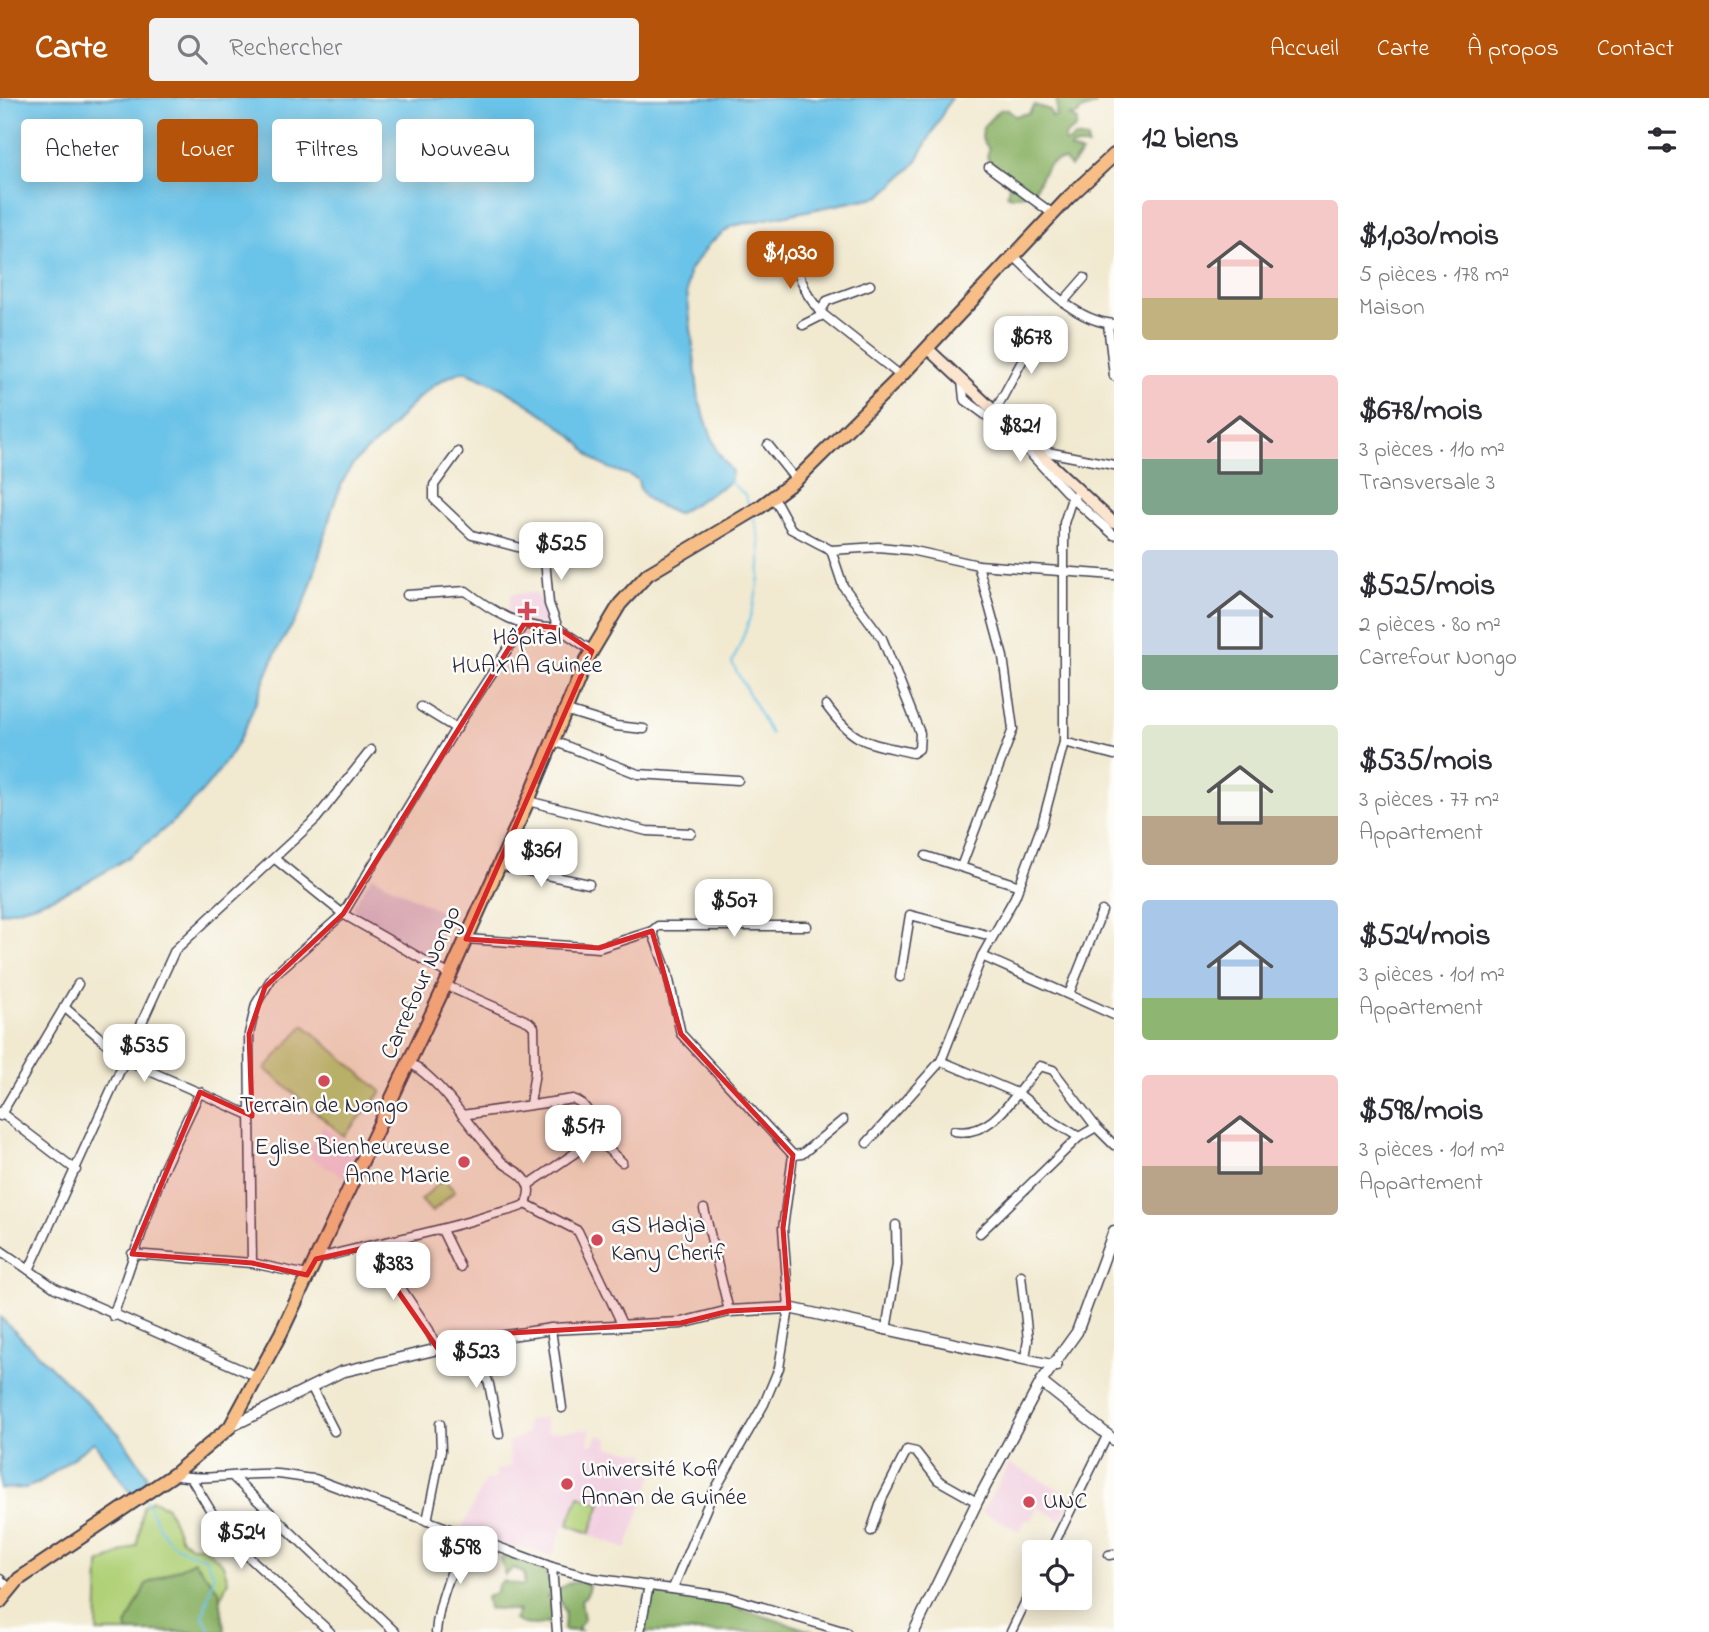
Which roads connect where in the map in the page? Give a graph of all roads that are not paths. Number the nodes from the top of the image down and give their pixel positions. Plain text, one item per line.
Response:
1 (1112, 160) edge
2 (989, 167) dead end
3 (1052, 214) junction
4 (788, 251) dead end
5 (1013, 255) junction
6 (1084, 278) dead end
7 (870, 285) dead end
8 (1063, 302) junction
9 (822, 314) junction
10 (1111, 324) edge
11 (803, 325) dead end
12 (1041, 326) dead end
13 (927, 348) junction
14 (901, 376) junction
15 (1114, 376) edge
16 (962, 380) junction
17 (995, 411) junction
18 (768, 445) dead end
19 (1037, 450) junction
20 (458, 452) dead end
21 (1114, 465) edge
22 (796, 480) junction
23 (1076, 495) junction
24 (774, 498) junction
25 (1114, 523) edge
26 (1114, 536) edge
27 (831, 550) junction
28 (978, 565) junction
29 (1062, 572) junction
30 (1114, 575) edge
31 (407, 595) dead end
32 (524, 624) junction
33 (558, 628) junction
34 (592, 650) junction
35 (826, 705) dead end
36 (421, 707) dead end
37 (564, 710) junction
38 (457, 729) junction
39 (644, 729) dead end
40 (551, 740) junction
41 (1064, 742) junction
42 (371, 750) dead end
43 (1114, 755) edge
44 (738, 780) dead end
45 (528, 801) junction
46 (691, 832) dead end
47 (926, 856) dead end
48 (275, 859) junction
49 (499, 865) junction
50 (961, 867) junction
51 (589, 884) dead end
52 (1020, 886) junction
53 (1102, 911) dead end
54 (343, 914) junction
55 (807, 926) dead end
56 (652, 931) junction
57 (991, 936) junction
58 (466, 939) junction
59 (982, 956) junction
60 (900, 978) dead end
61 (448, 980) junction
62 (78, 984) dead end
63 (1069, 994) junction
64 (64, 1007) junction
65 (1114, 1015) edge
66 (127, 1061) junction
67 (941, 1061) junction
68 (409, 1062) junction
69 (200, 1092) junction
70 (1019, 1094) junction
71 (530, 1104) junction
72 (0, 1114) edge
73 (462, 1115) junction
74 (252, 1116) junction
75 (843, 1120) dead end
76 (1096, 1128) junction
77 (954, 1130) dead end
78 (592, 1135) junction
79 (1079, 1138) junction
80 (867, 1143) dead end
81 (1114, 1145) edge
82 (793, 1155) junction
83 (622, 1162) dead end
84 (76, 1170) junction
85 (528, 1185) junction
86 (526, 1204) junction
87 (705, 1209) dead end
88 (896, 1225) dead end
89 (442, 1230) junction
90 (1114, 1231) edge
91 (980, 1233) dead end
92 (378, 1245) junction
93 (0, 1250) edge
94 (132, 1254) junction
95 (316, 1259) junction
96 (252, 1263) junction
97 (460, 1267) dead end
98 (29, 1270) junction
99 (307, 1275) junction
100 (1021, 1275) dead end
101 (789, 1308) junction
102 (729, 1311) junction
103 (113, 1316) junction
104 (623, 1325) junction
105 (551, 1329) junction
106 (886, 1330) junction
107 (472, 1341) junction
108 (438, 1349) junction
109 (1025, 1358) junction
110 (1056, 1366) junction
111 (258, 1377) junction
112 (1041, 1382) junction
113 (311, 1386) junction
114 (562, 1408) dead end
115 (440, 1424) dead end
116 (230, 1427) junction
117 (334, 1431) dead end
118 (499, 1434) dead end
119 (1110, 1438) edge
120 (173, 1475) junction
121 (191, 1478) junction
122 (234, 1478) junction
123 (977, 1502) junction
124 (427, 1521) junction
125 (871, 1531) dead end
126 (467, 1536) junction
127 (1055, 1540) edge
128 (552, 1567) junction
129 (0, 1579) edge
130 (649, 1585) junction
131 (673, 1588) junction
132 (10, 1589) junction
133 (0, 1602) edge
134 (1022, 1609) edge
135 (330, 1632) edge
136 (396, 1632) edge
137 (436, 1632) edge
138 (557, 1632) edge
139 (640, 1632) edge
140 (846, 1632) edge
141 (914, 1632) edge
142 (1011, 1632) edge

1 - 3 main road, Carrefour Nongo
2 - 3 street
3 - 5 main road, Carrefour Nongo
4 - 9 street
5 - 8 street
5 - 13 main road, Carrefour Nongo
6 - 8 street
7 - 9 street
8 - 10 street
9 - 11 street
9 - 14 street
10 - 15 street
12 - 17 street
13 - 14 main road, Carrefour Nongo
13 - 16 main road
14 - 22 main road, Carrefour Nongo
16 - 17 main road
16 - 23 street
17 - 19 main road
18 - 22 street
19 - 21 street
19 - 23 main road
20 - 33 street
22 - 24 main road, Carrefour Nongo
23 - 25 main road
23 - 26 street
23 - 29 street
24 - 27 street
24 - 34 main road, Carrefour Nongo
27 - 28 street
27 - 35 street
28 - 29 street
28 - 50 street
29 - 30 street
29 - 41 street
31 - 32 street
32 - 33 street
32 - 38 street
33 - 34 street
34 - 37 main road, Carrefour Nongo
36 - 38 street
37 - 39 street
37 - 40 main road, Carrefour Nongo
38 - 54 street
40 - 44 street
40 - 45 main road, Carrefour Nongo
41 - 43 street
41 - 52 street
42 - 48 street
45 - 46 street
45 - 49 main road, Carrefour Nongo
47 - 50 street
48 - 54 street
48 - 66 street
49 - 51 street
49 - 58 main road, Carrefour Nongo
50 - 52 street
52 - 57 street
53 - 63 street
54 - 61 street
54 - 74 street
55 - 56 street
56 - 58 street
56 - 82 street
57 - 59 street
57 - 60 street
58 - 61 main road, Carrefour Nongo
59 - 63 street
59 - 67 street
61 - 68 main road, Carrefour Nongo
61 - 71 street
62 - 64 street
63 - 65 street
64 - 66 street
64 - 72 street
66 - 69 street
66 - 84 street
67 - 70 street
67 - 80 street
68 - 73 street
68 - 95 main road, Carrefour Nongo
69 - 74 street
69 - 94 street
70 - 76 street
70 - 77 street
70 - 79 street
71 - 73 street
71 - 78 street
72 - 84 street
73 - 85 street
74 - 96 street
75 - 82 street
76 - 79 street
76 - 81 street
78 - 83 street
78 - 85 street
79 - 91 street
82 - 101 street
84 - 98 street
85 - 86 street
86 - 89 street
86 - 104 street
87 - 102 street
88 - 106 street
89 - 92 street
89 - 97 street
90 - 110 street
92 - 95 street
92 - 108 street
93 - 98 street
94 - 96 street
94 - 103 street
95 - 99 main road, Carrefour Nongo
96 - 99 street
98 - 103 street
99 - 111 main road, Carrefour Nongo
100 - 109 street
101 - 102 street
101 - 106 street
101 - 131 street
102 - 104 street
103 - 111 street
104 - 105 street
105 - 107 street
105 - 114 street
106 - 109 street
107 - 108 street
107 - 118 street
108 - 113 street
109 - 110 street
110 - 112 street
111 - 116 main road, Carrefour Nongo
112 - 119 street
112 - 123 street
113 - 116 street
113 - 117 street
115 - 124 street
116 - 120 main road, Carrefour Nongo
119 - 127 street
120 - 121 street
120 - 132 main road, Carrefour Nongo
121 - 122 street
121 - 135 street
122 - 124 street
122 - 136 street
123 - 125 street
123 - 141 street
124 - 126 street
126 - 128 street
126 - 137 street
128 - 130 street
128 - 138 street
129 - 132 street
130 - 131 street
130 - 139 street
131 - 140 street
132 - 133 main road, Carrefour Nongo
134 - 142 street

